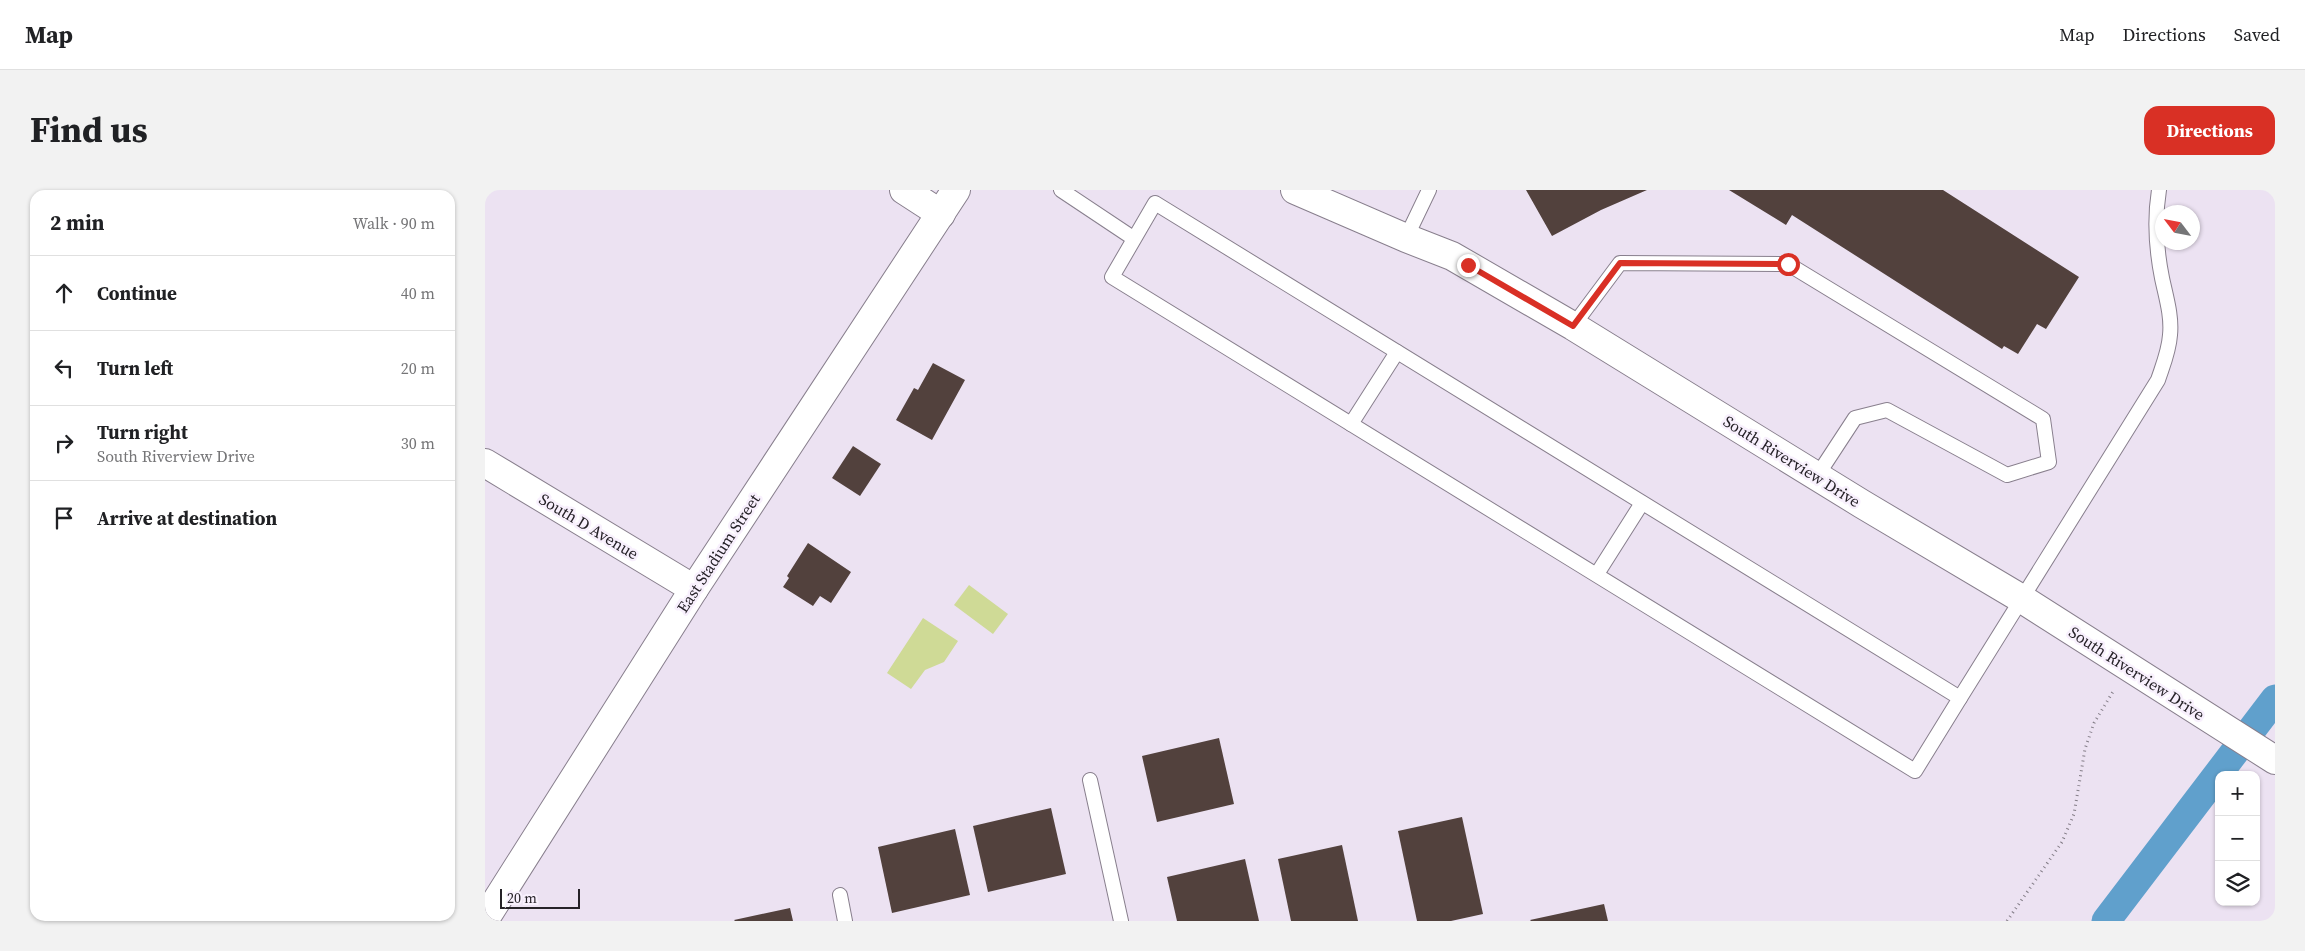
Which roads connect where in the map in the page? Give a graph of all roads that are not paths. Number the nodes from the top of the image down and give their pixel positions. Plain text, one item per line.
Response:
1 (904, 190) edge
2 (956, 190) edge
3 (1061, 190) edge
4 (1295, 190) edge
5 (1429, 190) edge
6 (2159, 190) edge
7 (941, 214) junction
8 (1133, 238) junction
9 (1406, 238) junction
10 (1573, 326) junction
11 (1397, 352) junction
12 (1351, 424) junction
13 (485, 463) edge
14 (1817, 476) junction
15 (1642, 503) junction
16 (1597, 574) junction
17 (694, 590) junction
18 (2022, 599) junction
19 (1960, 698) junction
20 (2275, 760) edge
21 (1090, 780) dead end
22 (840, 895) dead end
23 (485, 919) edge
24 (845, 921) edge
25 (1121, 921) edge

1 - 7 street
2 - 7 street, East Stadium Street
3 - 8 lane
4 - 9 street, South Riverview Drive
5 - 9 lane
6 - 18 lane
7 - 17 street, East Stadium Street
8 - 11 lane
8 - 12 lane
9 - 10 street, South Riverview Drive
10 - 14 street, South Riverview Drive
10 - 14 lane
11 - 12 lane
11 - 15 lane
12 - 16 lane
13 - 17 street, South D Avenue
14 - 18 street, South Riverview Drive
15 - 16 lane
15 - 19 lane
16 - 19 lane
17 - 23 street, East Stadium Street
18 - 19 lane
18 - 20 street, South Riverview Drive
21 - 25 lane
22 - 24 lane

